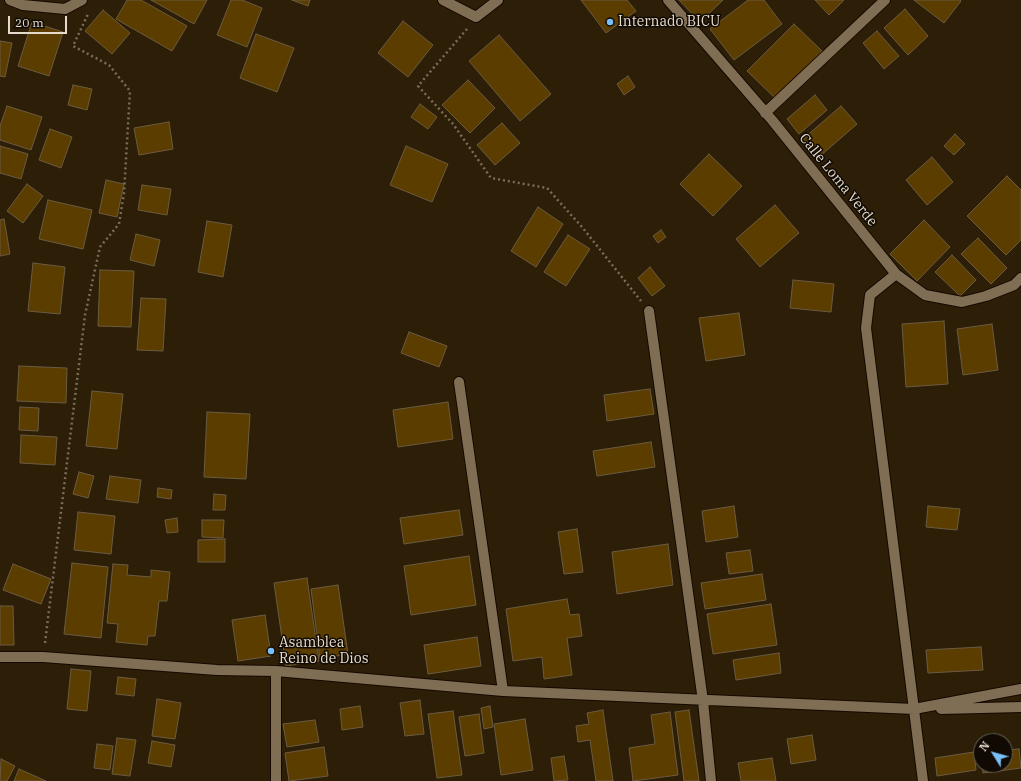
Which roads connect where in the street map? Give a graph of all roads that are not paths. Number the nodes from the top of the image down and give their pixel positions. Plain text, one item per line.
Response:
1 (10, 0) edge
2 (82, 0) edge
3 (443, 0) edge
4 (498, 0) edge
5 (668, 0) edge
6 (885, 0) edge
7 (765, 113) junction
8 (896, 274) junction
9 (1021, 278) edge
10 (649, 311) road end
11 (459, 382) dead end
12 (0, 657) edge
13 (276, 672) junction
14 (1021, 689) edge
15 (503, 691) junction
16 (703, 701) junction
17 (1021, 708) edge
18 (914, 709) junction
19 (276, 781) edge
20 (712, 781) edge
21 (923, 781) edge

1 - 2 street
3 - 4 street
5 - 7 street, Calle Loma Verde
6 - 7 street
7 - 8 street, Calle Loma Verde
8 - 9 street, Calle Loma Verde
8 - 18 street
10 - 16 street
11 - 15 street
12 - 13 street
13 - 15 street
13 - 19 street
14 - 18 street
15 - 16 street
16 - 18 street
16 - 20 street
17 - 18 street
18 - 21 street

